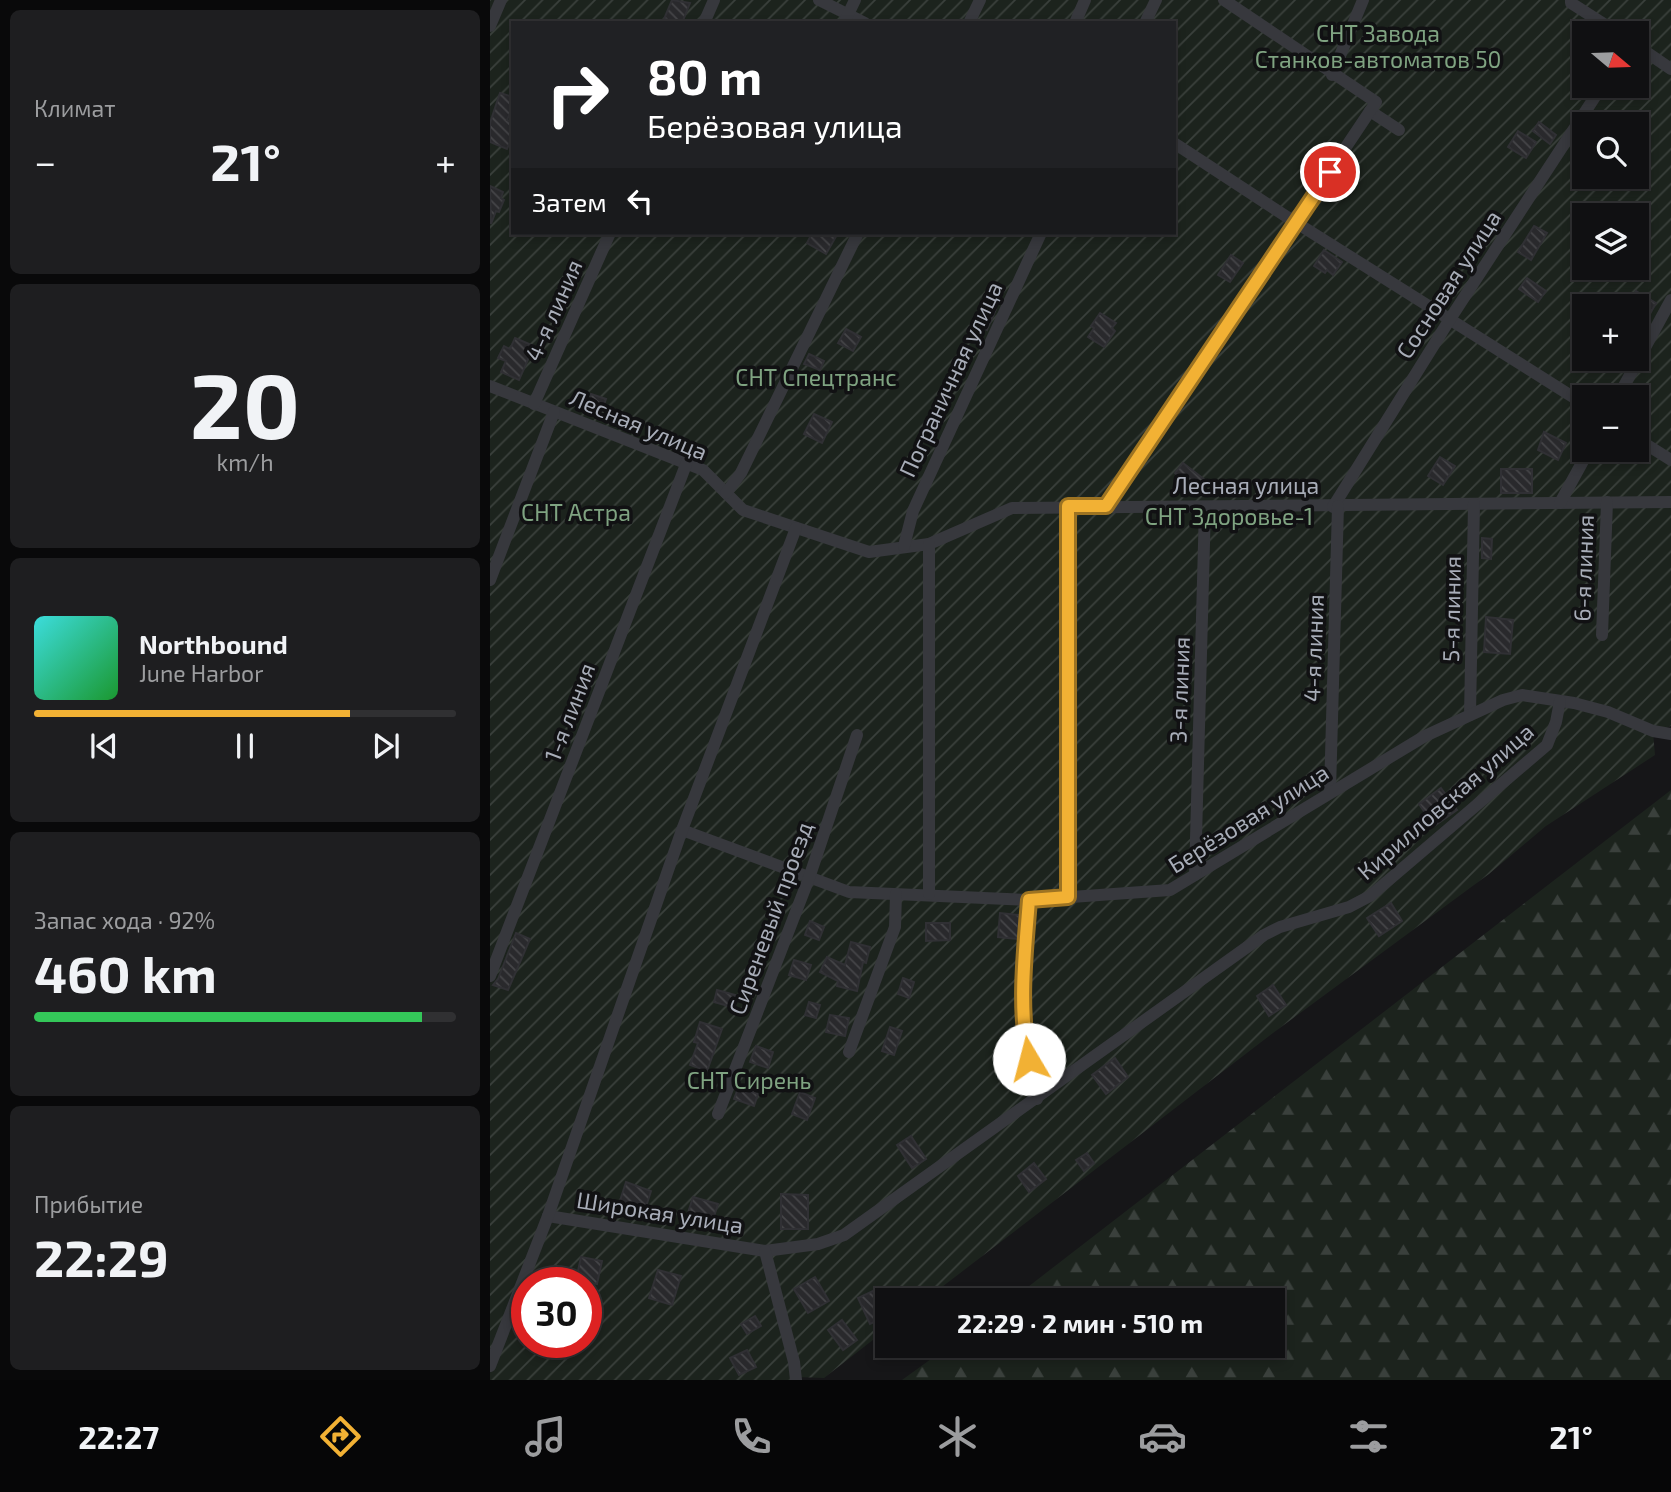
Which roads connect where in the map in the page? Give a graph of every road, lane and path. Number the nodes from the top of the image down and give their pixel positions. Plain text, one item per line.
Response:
1 (501, 0) edge
2 (714, 0) edge
3 (818, 0) edge
4 (855, 0) edge
5 (981, 0) edge
6 (1085, 0) edge
7 (1156, 0) edge
8 (1224, 0) edge
9 (1363, 0) edge
10 (1571, 2) edge
11 (846, 19) edge
12 (705, 21) edge
13 (970, 21) edge
14 (1076, 21) edge
15 (1146, 21) edge
16 (1600, 21) edge
17 (490, 26) edge
18 (1649, 54) edge
19 (1671, 69) edge
20 (1332, 75) junction
21 (1594, 98) edge
22 (1373, 106) junction
23 (1399, 130) dead end
24 (1176, 144) edge
25 (1296, 223) junction
26 (609, 235) edge
27 (857, 235) edge
28 (1040, 235) edge
29 (1671, 300) edge
30 (1450, 319) junction
31 (1625, 385) edge
32 (490, 386) edge
33 (1572, 396) edge
34 (534, 404) junction
35 (554, 412) junction
36 (1649, 446) edge
37 (1671, 460) edge
38 (687, 462) junction
39 (1582, 462) edge
40 (726, 493) junction
41 (1607, 502) junction
42 (1671, 502) edge
43 (1560, 503) junction
44 (1474, 504) junction
45 (1068, 506) junction
46 (1106, 506) junction
47 (1205, 507) junction
48 (1335, 507) junction
49 (796, 528) junction
50 (929, 544) junction
51 (904, 546) junction
52 (490, 580) edge
53 (1602, 635) dead end
54 (1560, 701) junction
55 (1470, 715) junction
56 (1671, 734) edge
57 (858, 735) dead end
58 (1330, 792) junction
59 (682, 831) junction
60 (1195, 875) junction
61 (809, 877) junction
62 (896, 894) junction
63 (929, 894) junction
64 (1068, 897) junction
65 (1029, 900) junction
66 (490, 976) edge
67 (849, 1052) dead end
68 (1037, 1099) junction
69 (718, 1114) dead end
70 (548, 1216) junction
71 (765, 1251) junction
72 (490, 1366) edge
73 (796, 1380) edge

1 - 17 street
2 - 12 street
3 - 11 street
4 - 11 street
5 - 13 street
6 - 14 street
7 - 15 street
8 - 20 street
9 - 20 street
10 - 16 street
18 - 19 street
20 - 22 street
21 - 30 street, Сосновая улица
22 - 23 street
22 - 25 street
24 - 25 street
25 - 30 street
25 - 46 street
26 - 34 street, 4-я линия
27 - 40 street
28 - 51 street, Пограничная улица
29 - 31 street
30 - 33 street
30 - 48 street, Сосновая улица
32 - 34 street, Лесная улица
34 - 35 street, Лесная улица
35 - 38 street, Лесная улица
35 - 52 street
36 - 37 street
38 - 40 street, Лесная улица
38 - 66 street, 1-я линия
39 - 43 street
40 - 49 street, Лесная улица
41 - 42 street, Лесная улица
41 - 43 street, Лесная улица
41 - 53 street, 6-я линия
43 - 44 street, Лесная улица
44 - 48 street, Лесная улица
44 - 55 street, 5-я линия
45 - 46 street, Лесная улица
45 - 50 street, Лесная улица
45 - 64 street
46 - 47 street, Лесная улица
47 - 48 street, Лесная улица
47 - 60 street, 3-я линия
48 - 58 street, 4-я линия
49 - 51 street, Лесная улица
49 - 59 street
50 - 51 street, Лесная улица
50 - 63 street
54 - 55 street, Берёзовая улица
54 - 56 street, Берёзовая улица
54 - 68 street, Кирилловская улица
55 - 58 street, Берёзовая улица
57 - 61 street, Сиреневый проезд
58 - 60 street, Берёзовая улица
59 - 61 street, Берёзовая улица
59 - 70 street
60 - 64 street, Берёзовая улица
61 - 62 street, Берёзовая улица
61 - 69 street, Сиреневый проезд
62 - 63 street, Берёзовая улица
62 - 67 street
63 - 65 street, Берёзовая улица
64 - 65 street, Берёзовая улица
65 - 68 street
68 - 71 street, Кирилловская улица
70 - 71 street, Широкая улица
70 - 72 street
71 - 73 street

